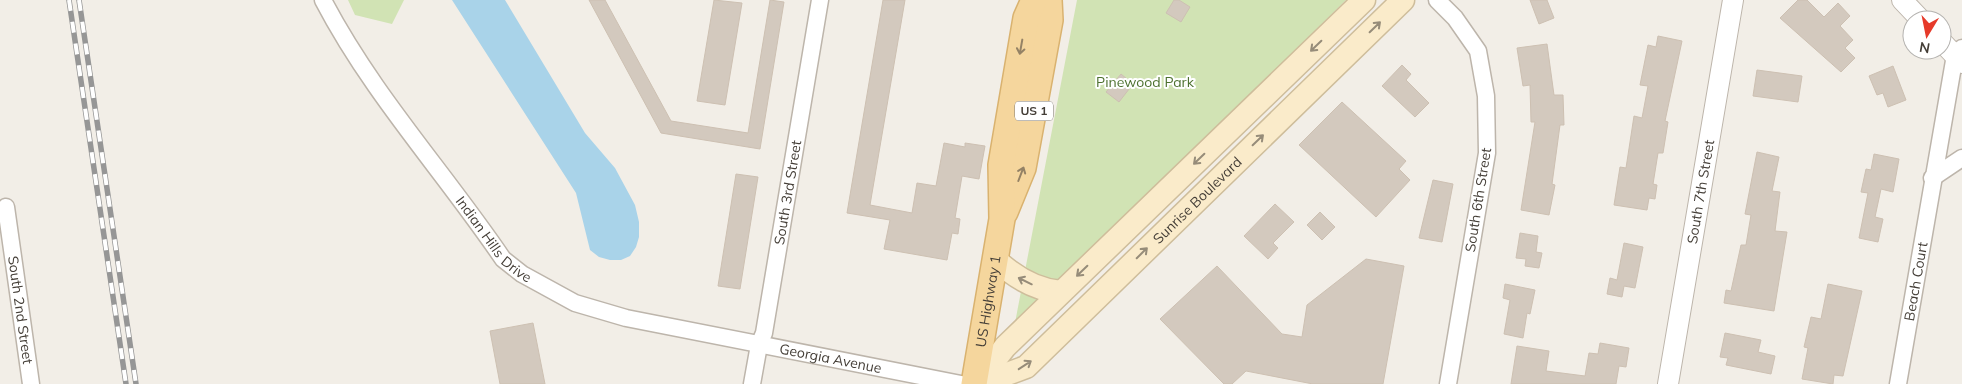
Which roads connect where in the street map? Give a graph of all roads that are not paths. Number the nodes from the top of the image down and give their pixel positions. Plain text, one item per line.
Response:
1 (323, 0) edge
2 (820, 0) edge
3 (1034, 0) edge
4 (1049, 0) edge
5 (1364, 0) edge
6 (1403, 0) edge
7 (1437, 0) edge
8 (1733, 0) edge
9 (1902, 0) edge
10 (1912, 10) edge
11 (1955, 52) edge
12 (1962, 158) edge
13 (1932, 178) junction
14 (6, 207) dead end
15 (1002, 219) junction
16 (995, 259) junction
17 (1061, 292) junction
18 (759, 345) junction
19 (32, 384) edge
20 (752, 384) edge
21 (961, 384) edge
22 (975, 384) edge
23 (980, 384) edge
24 (1448, 384) edge
25 (1668, 384) edge
26 (1898, 384) edge

1 - 18 street, Indian Hills Drive
2 - 18 street, South 3rd Street
3 -> 15 main road, US Highway 1 / US 1
15 -> 4 main road, US Highway 1 / US 1
5 -> 17 main road, Sunrise Boulevard
23 -> 6 main road, Sunrise Boulevard
7 - 24 street, South 6th Street
8 - 25 street, South 7th Street
9 - 10 street
11 - 13 street, Beach Court
12 - 13 street
13 - 26 street, Beach Court
14 - 19 street, South 2nd Street
15 - 16 main road, US Highway 1 / US 1
17 -> 16 main road
16 - 22 main road, US Highway 1 / US 1
17 - 22 main road, Sunrise Boulevard
18 - 20 street, South 3rd Street
18 - 21 street, Georgia Avenue

